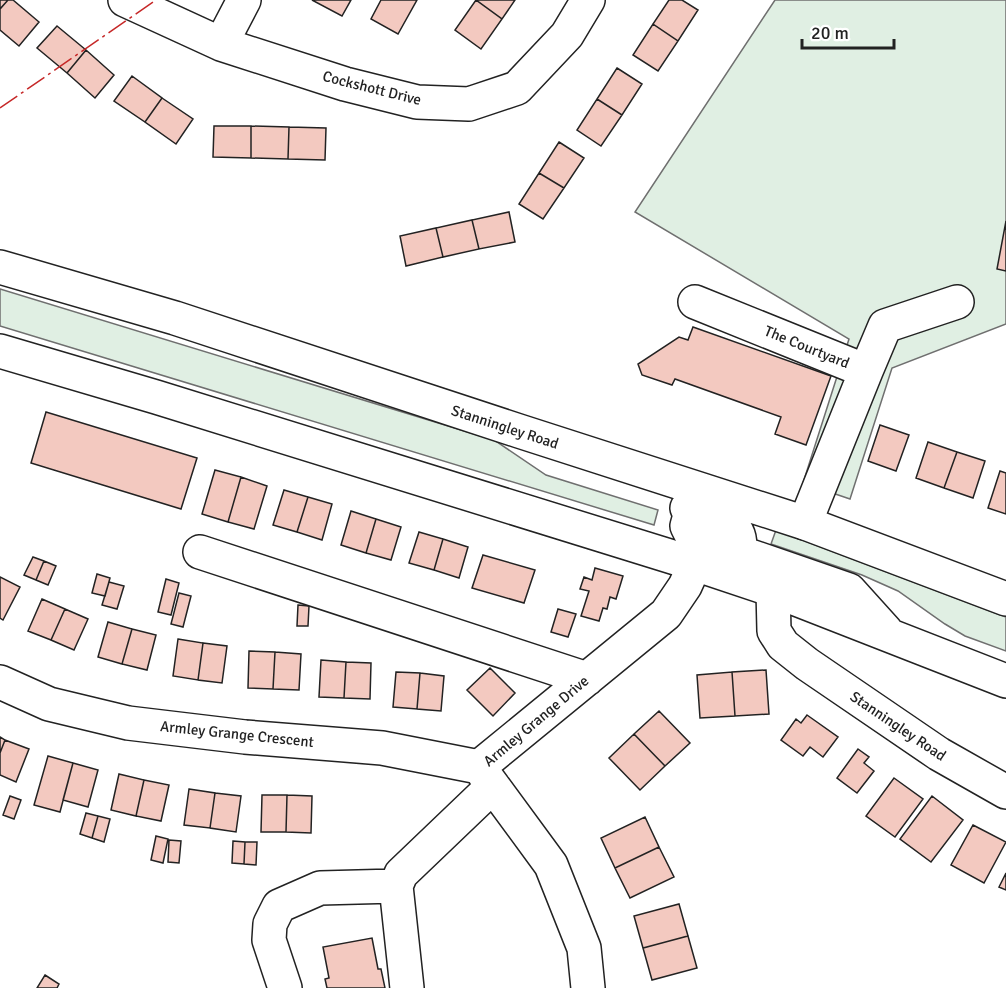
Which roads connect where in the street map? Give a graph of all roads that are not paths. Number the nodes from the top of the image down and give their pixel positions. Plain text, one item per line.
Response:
1 (124, 0) edge
2 (244, 0) edge
3 (588, 0) edge
4 (221, 44) junction
5 (0, 267) edge
6 (695, 302) dead end
7 (957, 302) dead end
8 (0, 351) edge
9 (866, 371) junction
10 (695, 499) junction
11 (805, 523) junction
12 (200, 552) dead end
13 (699, 552) junction
14 (735, 564) junction
15 (773, 590) junction
16 (1006, 599) edge
17 (889, 635) junction
18 (587, 679) junction
19 (1006, 681) edge
20 (0, 682) edge
21 (486, 777) junction
22 (1006, 792) edge
23 (396, 886) junction
24 (285, 988) edge
25 (407, 988) edge
26 (588, 988) edge

1 - 4 main road, Cockshott Drive
2 - 4 main road
3 - 4 main road, Cockshott Drive
5 - 10 main road, Stanningley Road
6 - 9 main road, The Courtyard
7 - 9 main road
8 - 13 main road
9 - 11 main road, The Courtyard
10 - 11 main road, Stanningley Road
10 - 13 main road
10 - 14 main road
11 - 16 main road, Stanningley Road
12 - 18 main road
13 - 14 main road
13 - 18 main road, Armley Grange Drive
14 - 15 main road
14 - 17 main road
15 - 17 main road
15 - 22 main road, Stanningley Road
17 - 19 main road
18 - 21 main road, Armley Grange Drive
20 - 21 main road, Armley Grange Crescent
21 - 23 main road
21 - 26 main road, Armley Grange Drive
23 - 24 main road
23 - 25 main road

